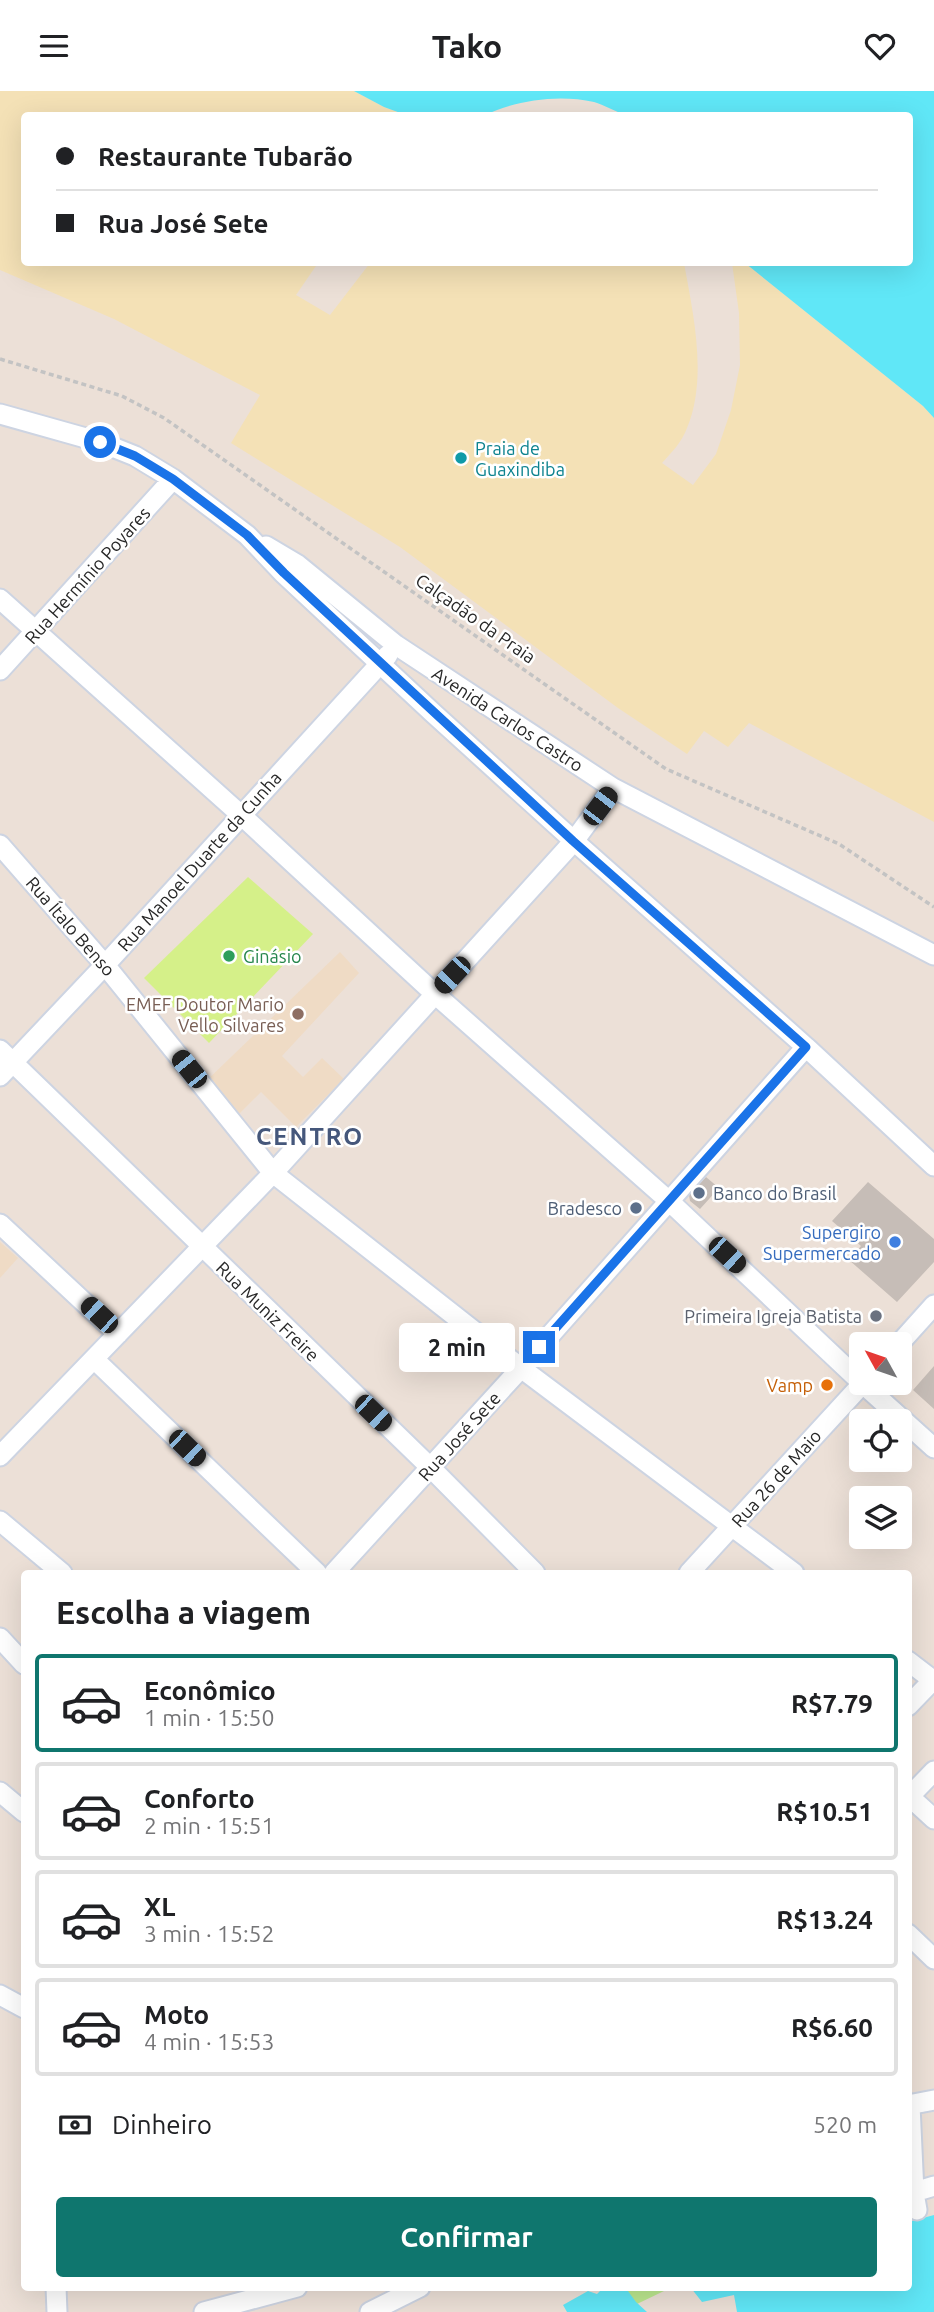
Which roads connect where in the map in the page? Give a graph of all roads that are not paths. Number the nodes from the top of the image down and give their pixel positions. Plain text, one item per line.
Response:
1 (0, 414) edge
2 (173, 479) junction
3 (247, 535) junction
4 (0, 599) edge
5 (36, 631) junction
6 (396, 645) junction
7 (381, 663) junction
8 (0, 670) edge
9 (613, 788) junction
10 (241, 815) junction
11 (573, 841) junction
12 (0, 845) edge
13 (934, 955) edge
14 (105, 965) junction
15 (435, 993) junction
16 (806, 1047) junction
17 (4, 1063) edge
18 (934, 1166) edge
19 (273, 1173) junction
20 (669, 1201) junction
21 (0, 1224) edge
22 (202, 1247) junction
23 (934, 1305) edge
24 (910, 1332) edge
25 (118, 1334) junction
26 (94, 1359) junction
27 (521, 1368) junction
28 (849, 1371) edge
29 (851, 1395) edge
30 (875, 1395) edge
31 (934, 1448) edge
32 (0, 1456) edge
33 (431, 1468) junction
34 (0, 1521) edge
35 (732, 1526) junction
36 (58, 1570) edge
37 (314, 1570) edge
38 (337, 1570) edge
39 (533, 1570) edge
40 (692, 1570) edge
41 (790, 1570) edge
42 (0, 1638) edge
43 (21, 1661) edge
44 (912, 1664) edge
45 (934, 1680) edge
46 (912, 1702) edge
47 (934, 1771) edge
48 (0, 1792) edge
49 (912, 1795) edge
50 (912, 1801) edge
51 (21, 1810) edge
52 (934, 1819) edge
53 (912, 1938) edge
54 (934, 1959) edge
55 (0, 1996) edge
56 (21, 2006) edge
57 (934, 2099) edge
58 (912, 2103) edge
59 (912, 2146) edge
60 (934, 2186) edge
61 (916, 2203) edge
62 (56, 2291) edge
63 (282, 2291) edge
64 (413, 2291) edge
65 (57, 2312) edge
66 (204, 2312) edge
67 (370, 2312) edge

1 - 2 street
2 - 3 street
2 - 5 street, Rua Hermínio Poyares
3 - 6 street, Avenida Carlos Castro
3 - 7 street
4 - 5 street
5 - 8 street, Rua Hermínio Poyares
5 - 10 street
6 - 7 street, Rua Manoel Duarte da Cunha
6 - 9 street, Avenida Carlos Castro
7 - 10 street, Rua Manoel Duarte da Cunha
7 - 11 street
9 - 11 street
9 - 13 street, Avenida Carlos Castro
10 - 14 street, Rua Manoel Duarte da Cunha
10 - 15 street
11 - 15 street
11 - 16 street
12 - 14 street, Rua Ítalo Benso
14 - 17 street, Rua Manoel Duarte da Cunha
14 - 19 street, Rua Ítalo Benso
15 - 19 street
15 - 20 street
16 - 18 street
16 - 20 street, Rua José Sete
17 - 22 street, Rua Muniz Freire
19 - 22 street
19 - 27 street, Rua Ítalo Benso
20 - 27 street, Rua José Sete
20 - 28 street
21 - 25 street
22 - 25 street
22 - 33 street, Rua Muniz Freire
23 - 24 street
25 - 26 street
26 - 32 street
26 - 37 street
27 - 33 street, Rua José Sete
27 - 35 street, Rua Ítalo Benso
29 - 35 street, Rua 26 de Maio
30 - 31 street
33 - 38 street, Rua José Sete
33 - 39 street, Rua Muniz Freire
34 - 36 street
35 - 40 street, Rua 26 de Maio
35 - 41 street, Rua Ítalo Benso
42 - 43 street
44 - 45 street
45 - 46 street
47 - 49 street
48 - 51 street
50 - 52 street
53 - 54 street
55 - 56 street
57 - 58 street
59 - 61 street
60 - 61 street
62 - 65 street
63 - 66 street
64 - 67 street

